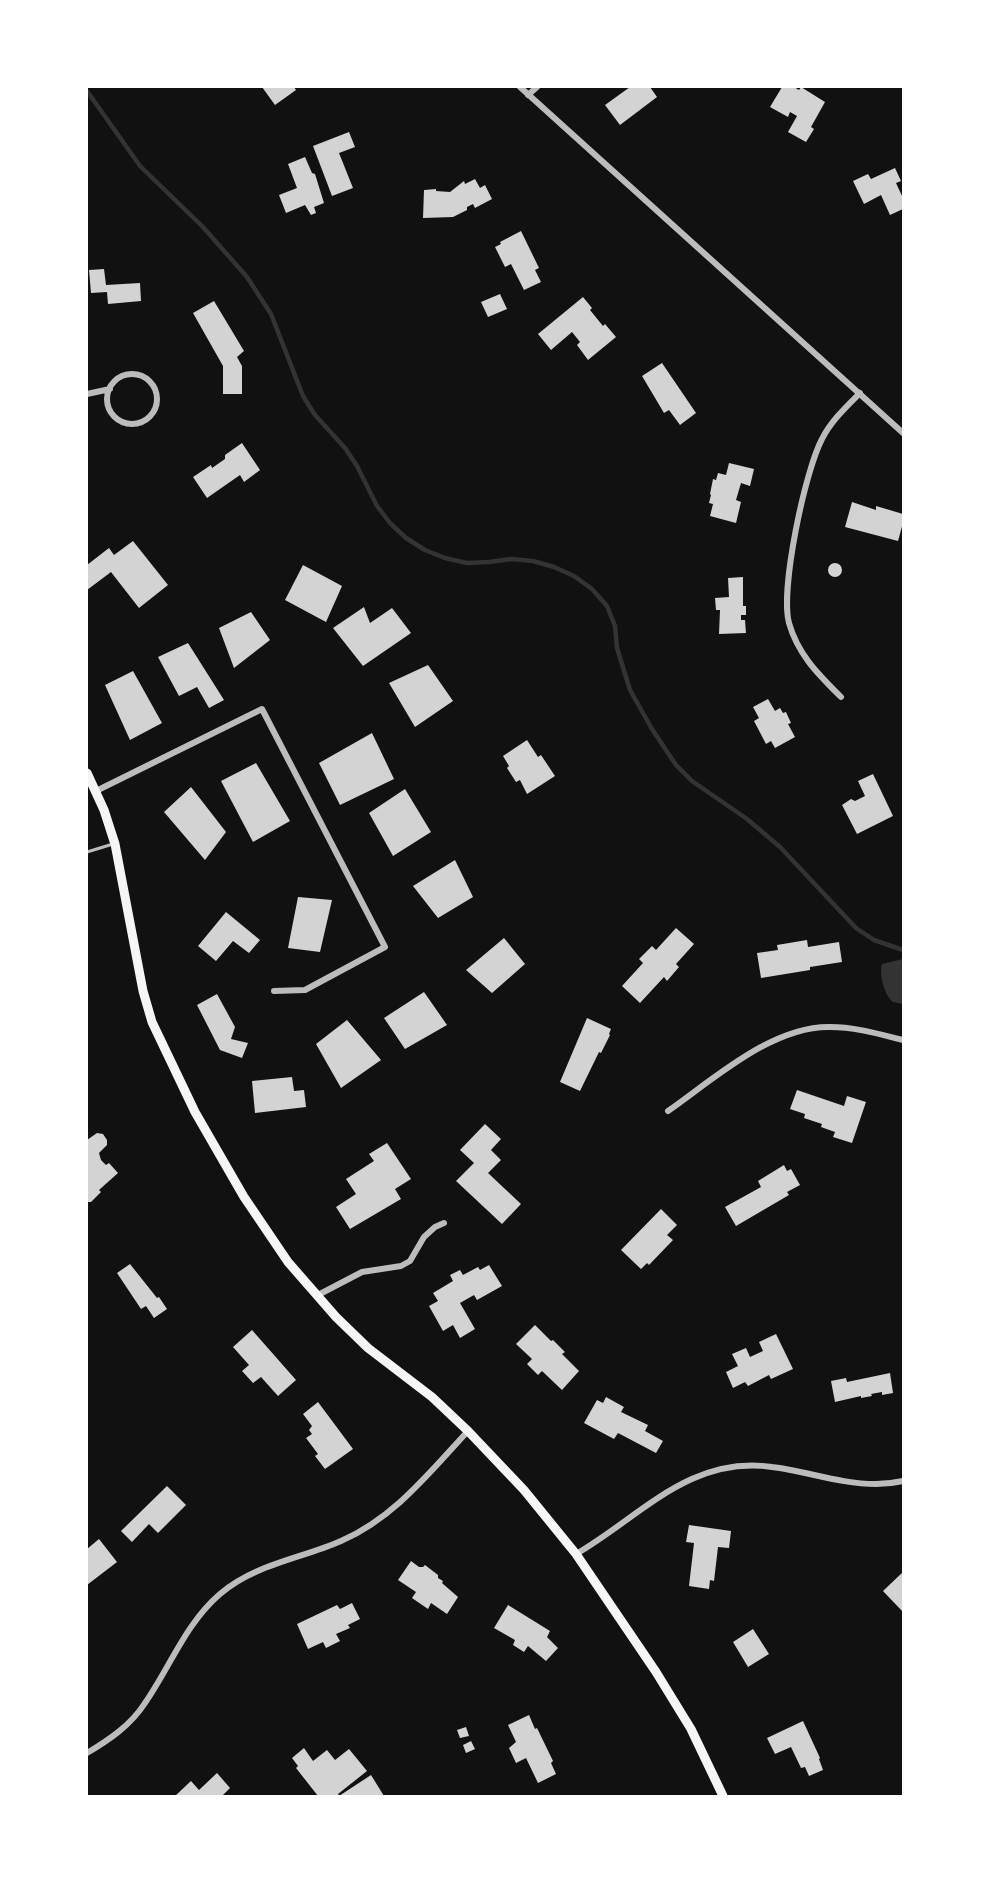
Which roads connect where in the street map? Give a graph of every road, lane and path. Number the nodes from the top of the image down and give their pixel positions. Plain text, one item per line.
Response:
1 (520, 87) edge
2 (537, 87) edge
3 (528, 94) junction
4 (110, 389) junction
5 (860, 393) junction
6 (87, 394) edge
7 (903, 433) edge
8 (842, 697) dead end
9 (87, 773) edge
10 (96, 791) junction
11 (115, 844) junction
12 (87, 852) edge
13 (274, 990) dead end
14 (903, 1040) edge
15 (668, 1111) dead end
16 (444, 1223) dead end
17 (318, 1295) junction
18 (468, 1431) junction
19 (903, 1481) edge
20 (576, 1554) junction
21 (87, 1753) edge
22 (723, 1796) edge

1 - 3 street
2 - 3 street
3 - 5 street
4 - 4 street
4 - 6 street
5 - 7 street
5 - 8 street
9 - 10 main road
10 - 11 main road
10 - 13 street
11 - 12 lane
11 - 17 main road
14 - 15 street
16 - 17 street
17 - 18 main road
18 - 20 main road
18 - 21 street
19 - 20 street
20 - 22 main road

